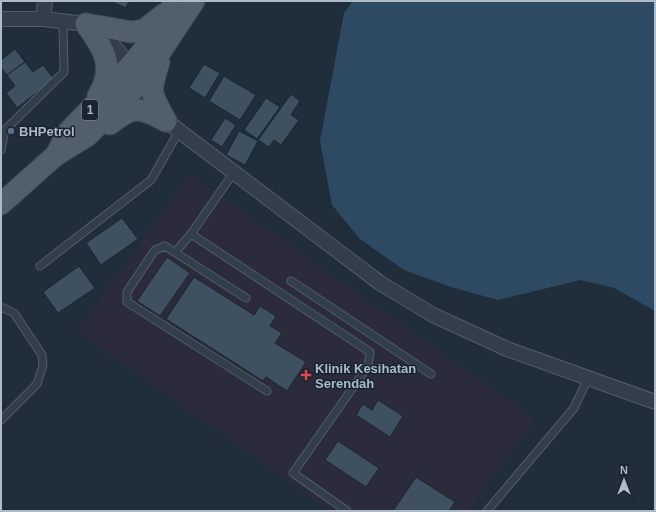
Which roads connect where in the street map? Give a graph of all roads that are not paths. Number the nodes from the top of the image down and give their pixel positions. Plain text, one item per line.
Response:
1 (45, 1) edge
2 (194, 1) edge
3 (174, 4) edge
4 (1, 19) edge
5 (43, 20) junction
6 (63, 22) junction
7 (86, 24) junction
8 (162, 51) junction
9 (131, 78) junction
10 (86, 114) junction
11 (172, 126) junction
12 (87, 136) junction
13 (1, 150) edge
14 (56, 155) junction
15 (234, 172) junction
16 (1, 204) edge
17 (191, 234) junction
18 (176, 251) junction
19 (40, 266) dead end
20 (291, 281) dead end
21 (246, 298) dead end
22 (1, 307) edge
23 (431, 374) dead end
24 (588, 378) junction
25 (267, 391) dead end
26 (655, 402) edge
27 (1, 420) edge
28 (347, 511) edge
29 (487, 511) edge

1 - 5 street
2 - 8 main road, 1
3 - 7 main road
3 - 9 main road, 1
4 - 5 street
5 - 6 street
6 - 7 street
6 - 13 lane
7 - 9 street
7 - 10 main road
8 - 9 main road, 1
8 - 11 main road
9 - 10 main road, 1
9 - 11 street
9 - 12 main road, 1
10 - 14 main road, 1
11 - 12 main road
11 - 15 street
11 - 19 lane
12 - 14 main road, 1
14 - 16 main road, 1
15 - 17 lane
15 - 24 street
17 - 18 lane
17 - 28 lane
18 - 21 lane
18 - 25 lane
20 - 23 lane
22 - 27 lane
24 - 26 street
24 - 29 lane

